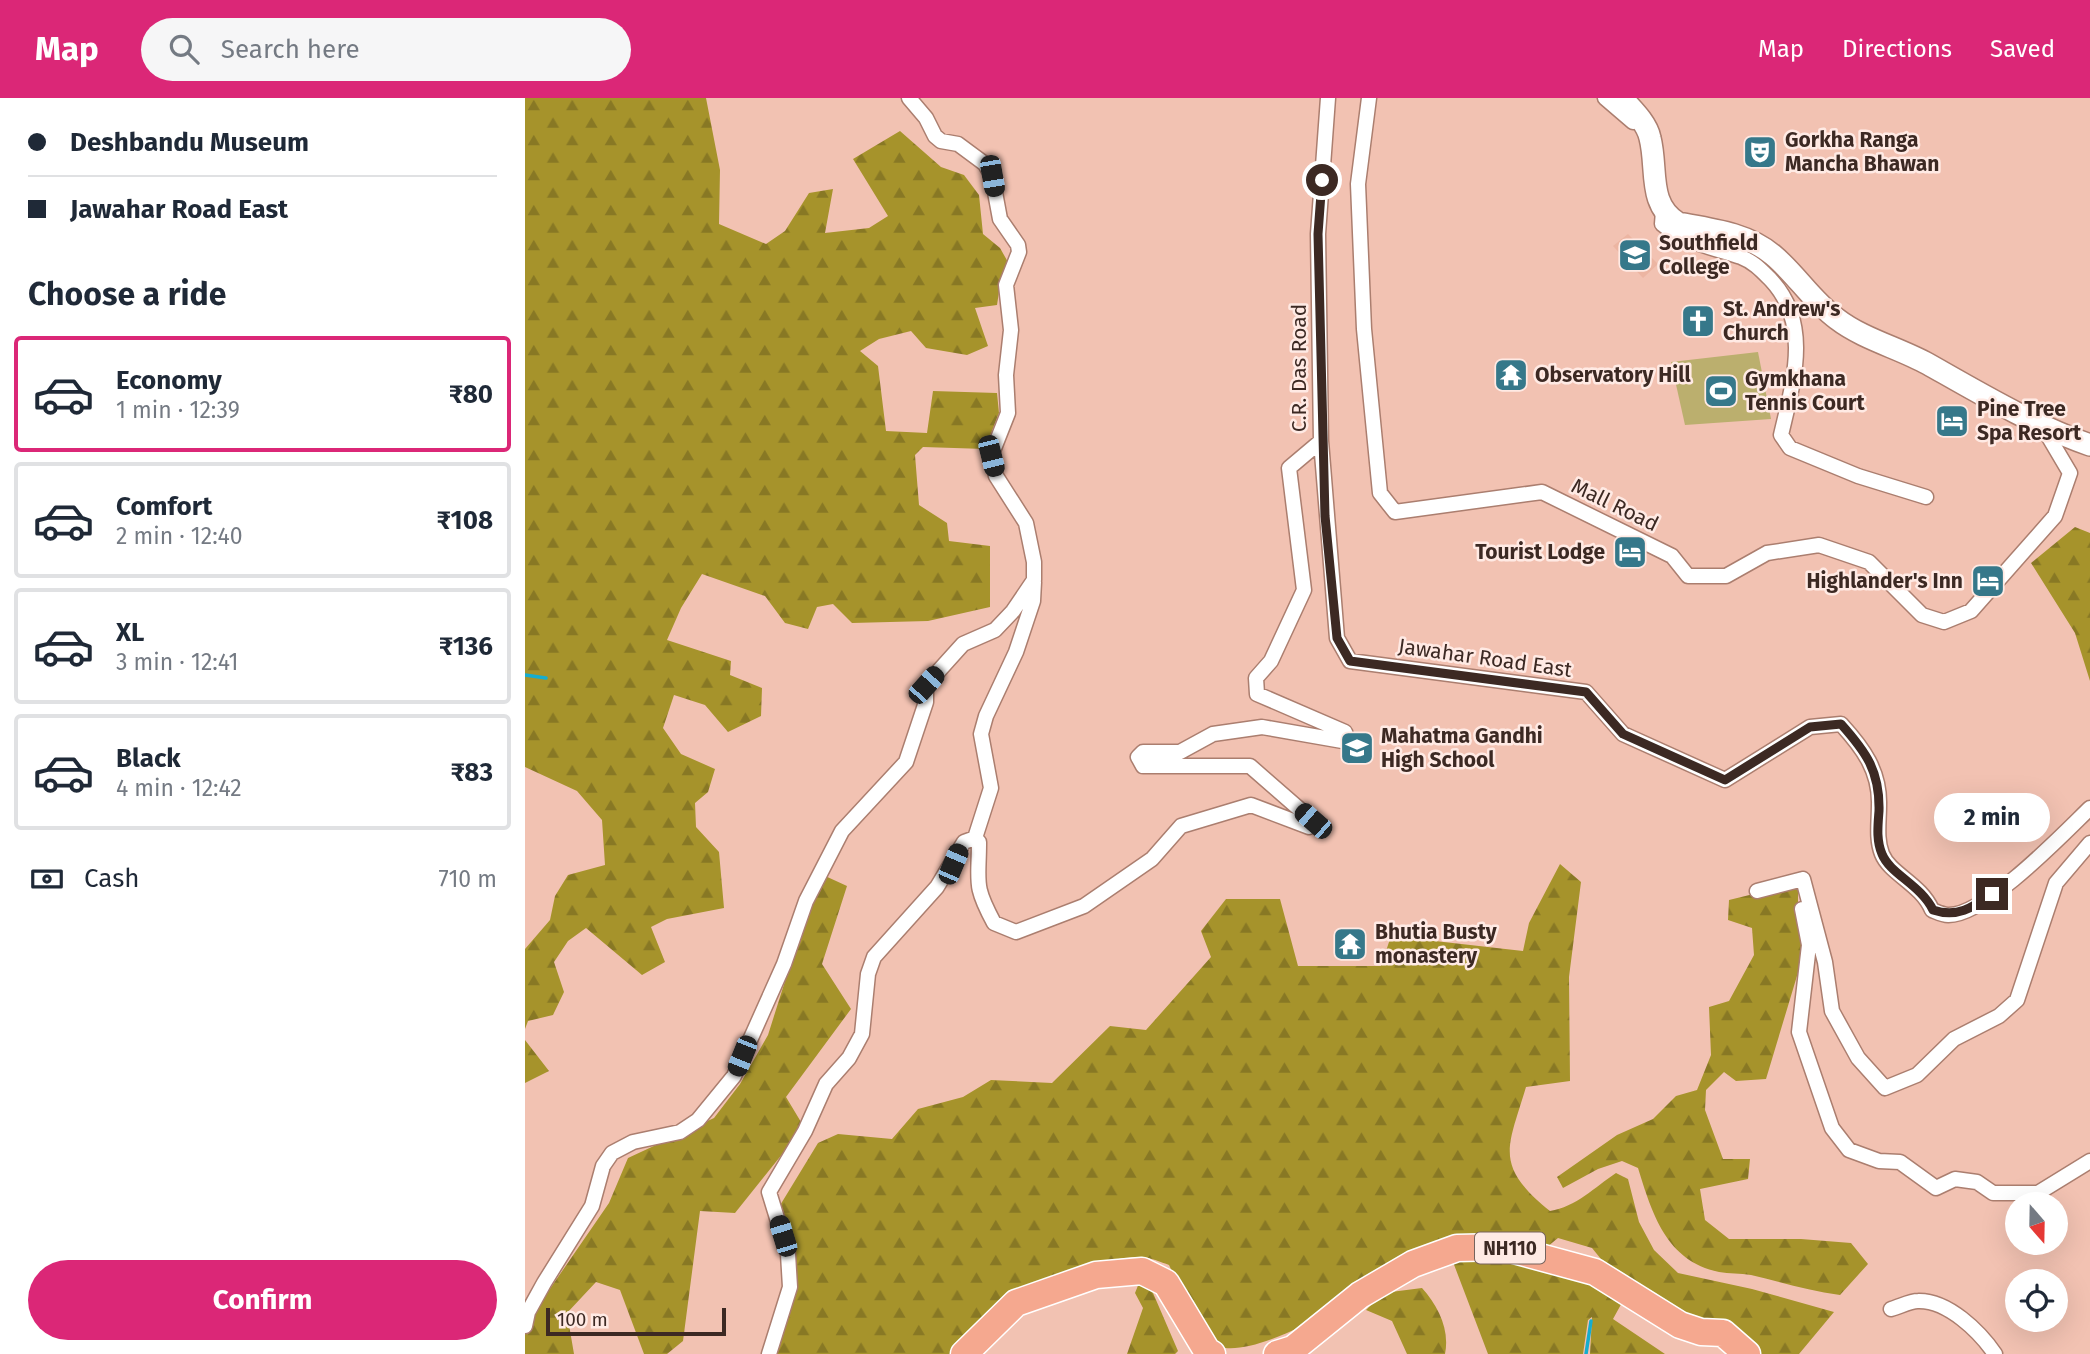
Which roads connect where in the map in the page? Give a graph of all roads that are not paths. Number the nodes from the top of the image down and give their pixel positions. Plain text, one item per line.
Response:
1 (909, 98) edge
2 (1328, 98) edge
3 (1369, 98) edge
4 (1605, 98) edge
5 (1622, 98) edge
6 (1650, 137) junction
7 (1663, 211) junction
8 (2045, 429) junction
9 (1321, 441) junction
10 (2090, 445) edge
11 (1926, 497) dead end
12 (1034, 580) junction
13 (2090, 808) edge
14 (975, 838) junction
15 (2090, 843) edge
16 (1803, 879) junction
17 (1757, 891) dead end
18 (2090, 1161) edge
19 (1891, 1309) dead end
20 (525, 1326) edge
21 (769, 1354) edge
22 (964, 1354) edge
23 (1212, 1354) edge
24 (1277, 1354) edge
25 (1747, 1354) edge
26 (1995, 1354) edge

1 - 12 street
2 - 9 street, C.R. Das Road
3 - 8 street, Mall Road
4 - 6 street
5 - 6 main road
6 - 7 main road
7 - 8 main road
7 - 11 street
8 - 10 main road
9 - 13 street, Jawahar Road East
9 - 14 street, C.R. Das Road
12 - 14 street
12 - 20 street
14 - 21 street
15 - 16 street
16 - 17 street
16 - 18 street
19 - 26 street
22 - 23 highway
24 - 25 highway, NH110

